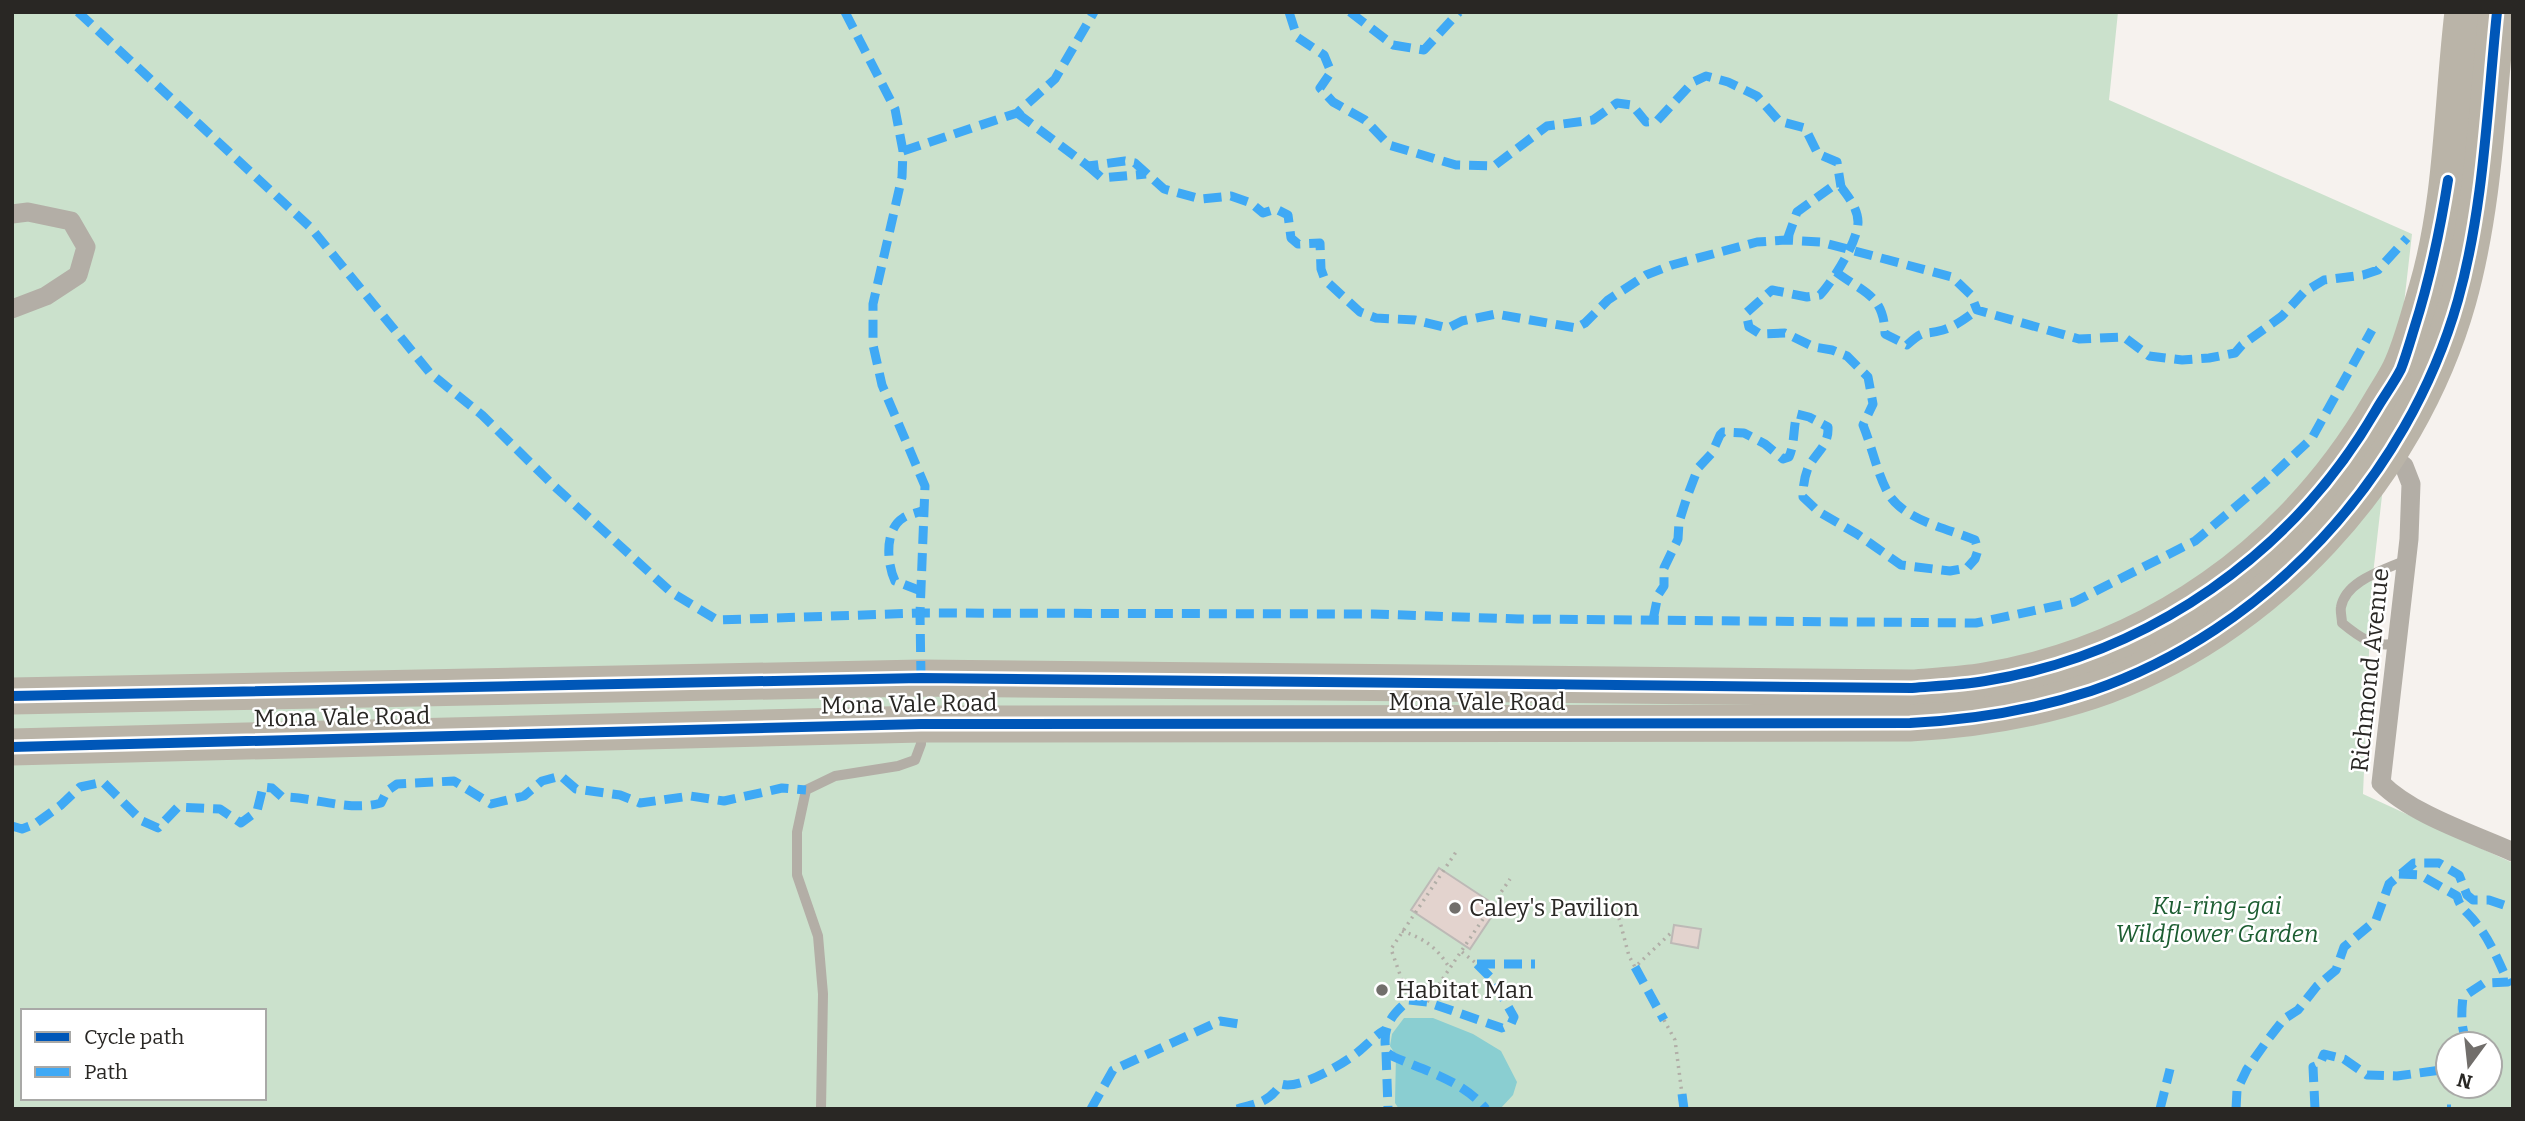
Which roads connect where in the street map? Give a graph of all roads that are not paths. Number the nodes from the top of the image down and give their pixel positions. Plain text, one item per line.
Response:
1 (2463, 12) edge
2 (2497, 12) edge
3 (12, 214) edge
4 (12, 309) edge
5 (2374, 446) junction
6 (2406, 560) junction
7 (2398, 643) junction
8 (12, 696) edge
9 (921, 701) junction
10 (12, 747) edge
11 (2513, 852) edge
12 (821, 1109) edge

1 - 5 highway, Mona Vale Road
2 - 5 highway, Mona Vale Road
3 - 4 street
5 - 6 street, Richmond Avenue
5 - 9 highway, Mona Vale Road
6 - 7 street, Richmond Avenue
6 - 7 lane
7 - 11 street, Richmond Avenue
8 - 9 highway, Mona Vale Road
9 - 10 highway, Mona Vale Road
9 - 12 lane

